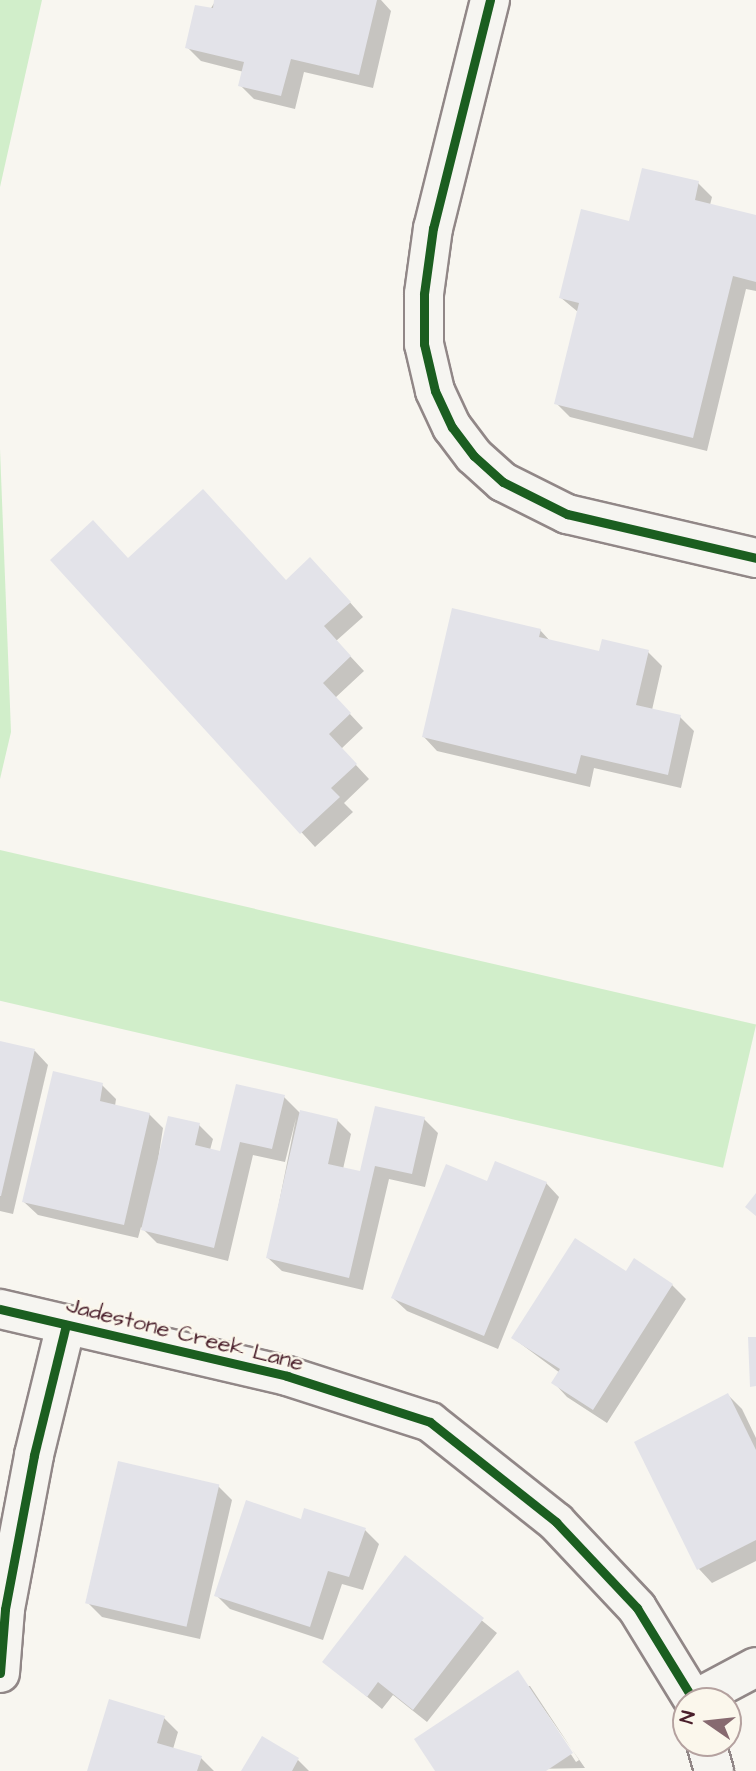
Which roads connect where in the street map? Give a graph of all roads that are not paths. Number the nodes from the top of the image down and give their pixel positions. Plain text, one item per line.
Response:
1 (490, 0) edge
2 (756, 558) edge
3 (0, 1309) edge
4 (66, 1325) junction
5 (756, 1667) edge
6 (0, 1673) edge
7 (685, 1687) edge
8 (720, 1687) edge

1 - 2 street
3 - 4 street, Jadestone Creek Lane
4 - 6 street
4 - 7 street, Jadestone Creek Lane
5 - 8 street

